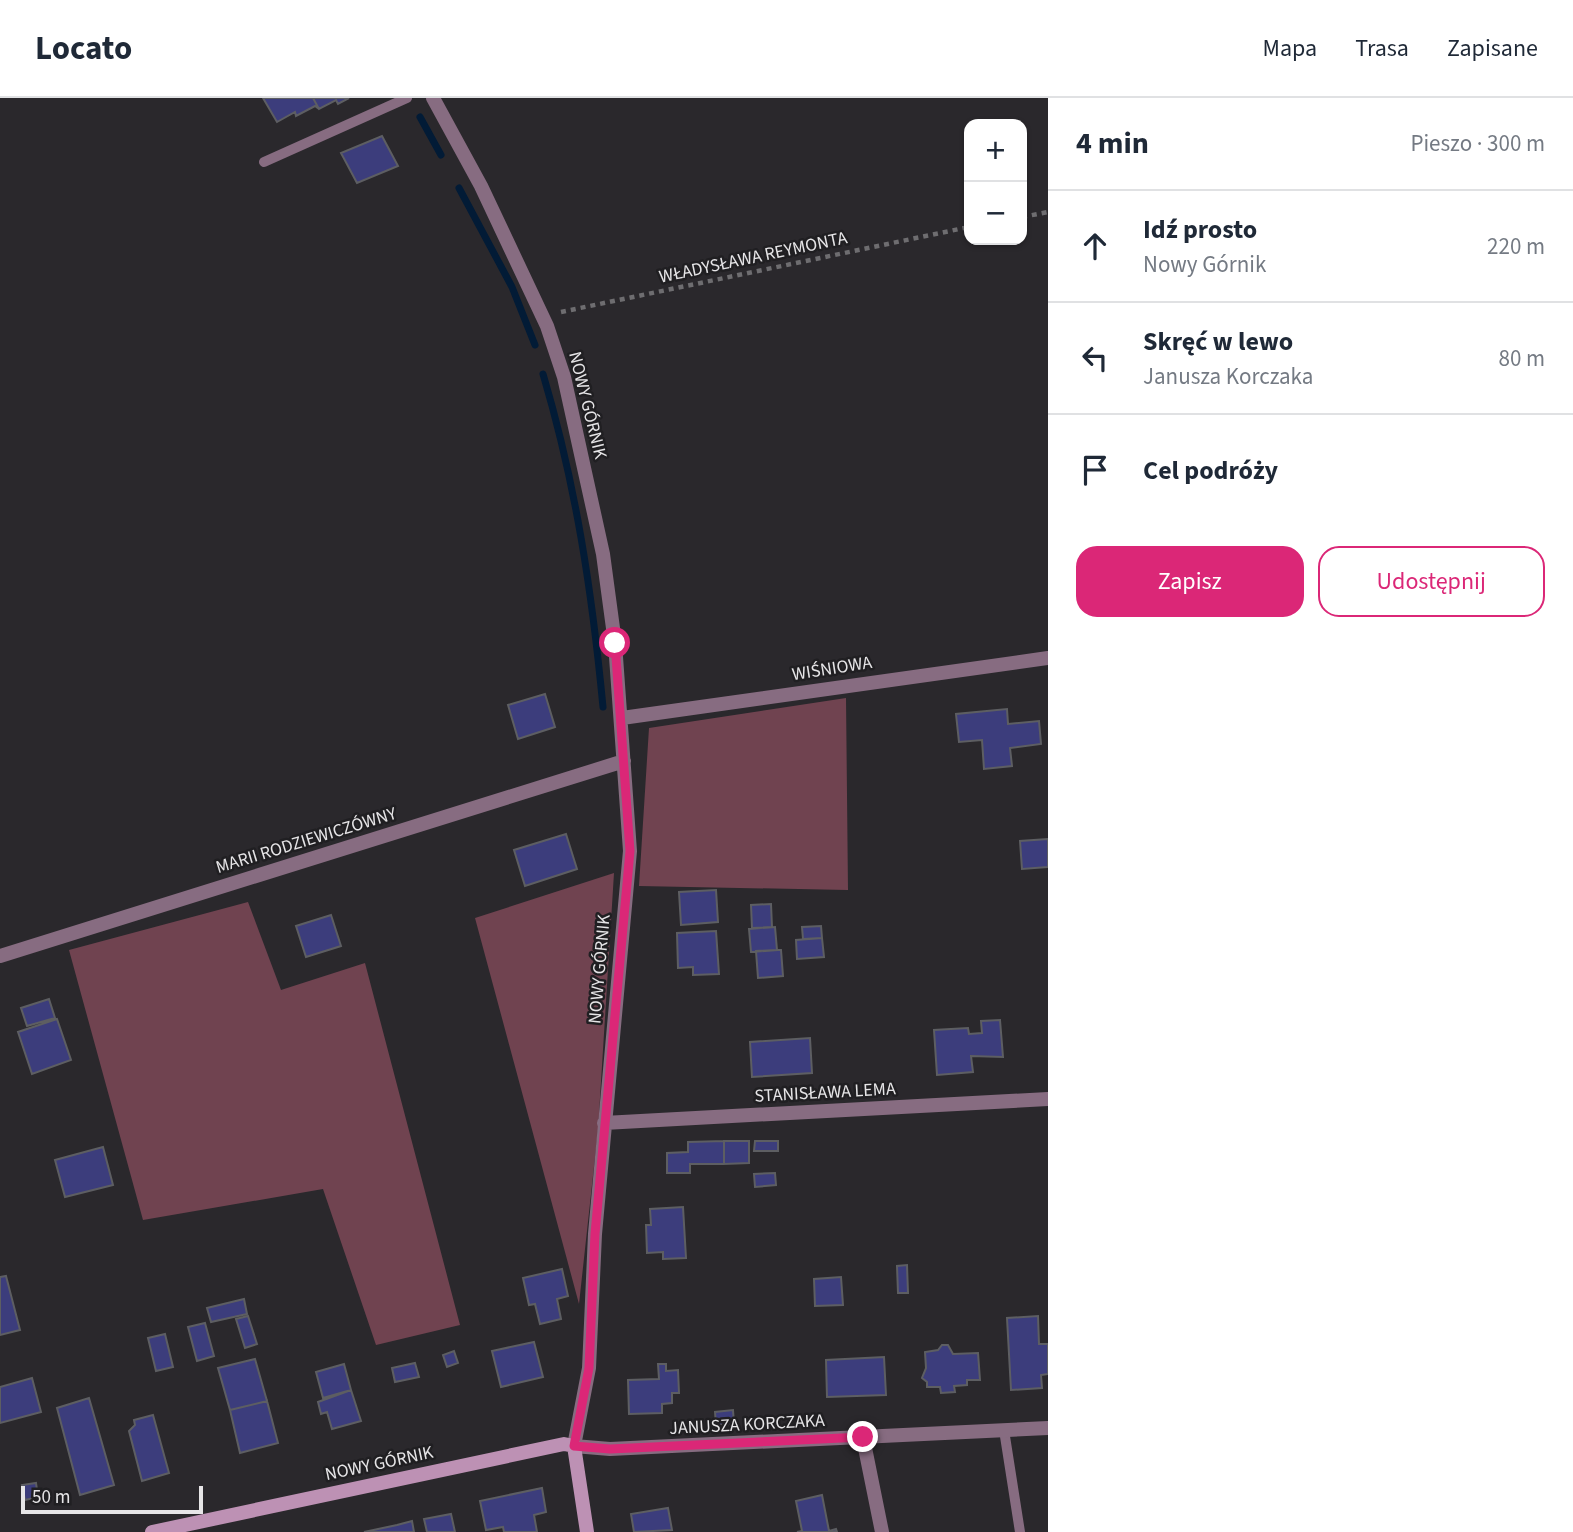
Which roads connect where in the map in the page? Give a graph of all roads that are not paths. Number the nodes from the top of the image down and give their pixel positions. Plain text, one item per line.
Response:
1 (407, 98) edge
2 (433, 98) edge
3 (264, 162) dead end
4 (1048, 658) edge
5 (622, 718) junction
6 (625, 761) junction
7 (0, 956) edge
8 (1048, 1099) edge
9 (604, 1123) junction
10 (1048, 1428) edge
11 (1004, 1430) junction
12 (863, 1437) junction
13 (574, 1446) junction
14 (152, 1532) edge
15 (587, 1532) edge
16 (882, 1532) edge
17 (1020, 1532) edge

1 - 3 lane
2 - 5 street, NOWY GÓRNIK
4 - 5 street, WIŚNIOWA
5 - 6 street, NOWY GÓRNIK
6 - 7 street, MARII RODZIEWICZÓWNY
6 - 9 street, NOWY GÓRNIK
8 - 9 street, STANISŁAWA LEMA
9 - 13 street, NOWY GÓRNIK
10 - 11 street, JANUSZA KORCZAKA
11 - 12 street, JANUSZA KORCZAKA
11 - 17 lane
12 - 13 street, JANUSZA KORCZAKA
12 - 16 street
13 - 14 street, NOWY GÓRNIK
13 - 15 street

